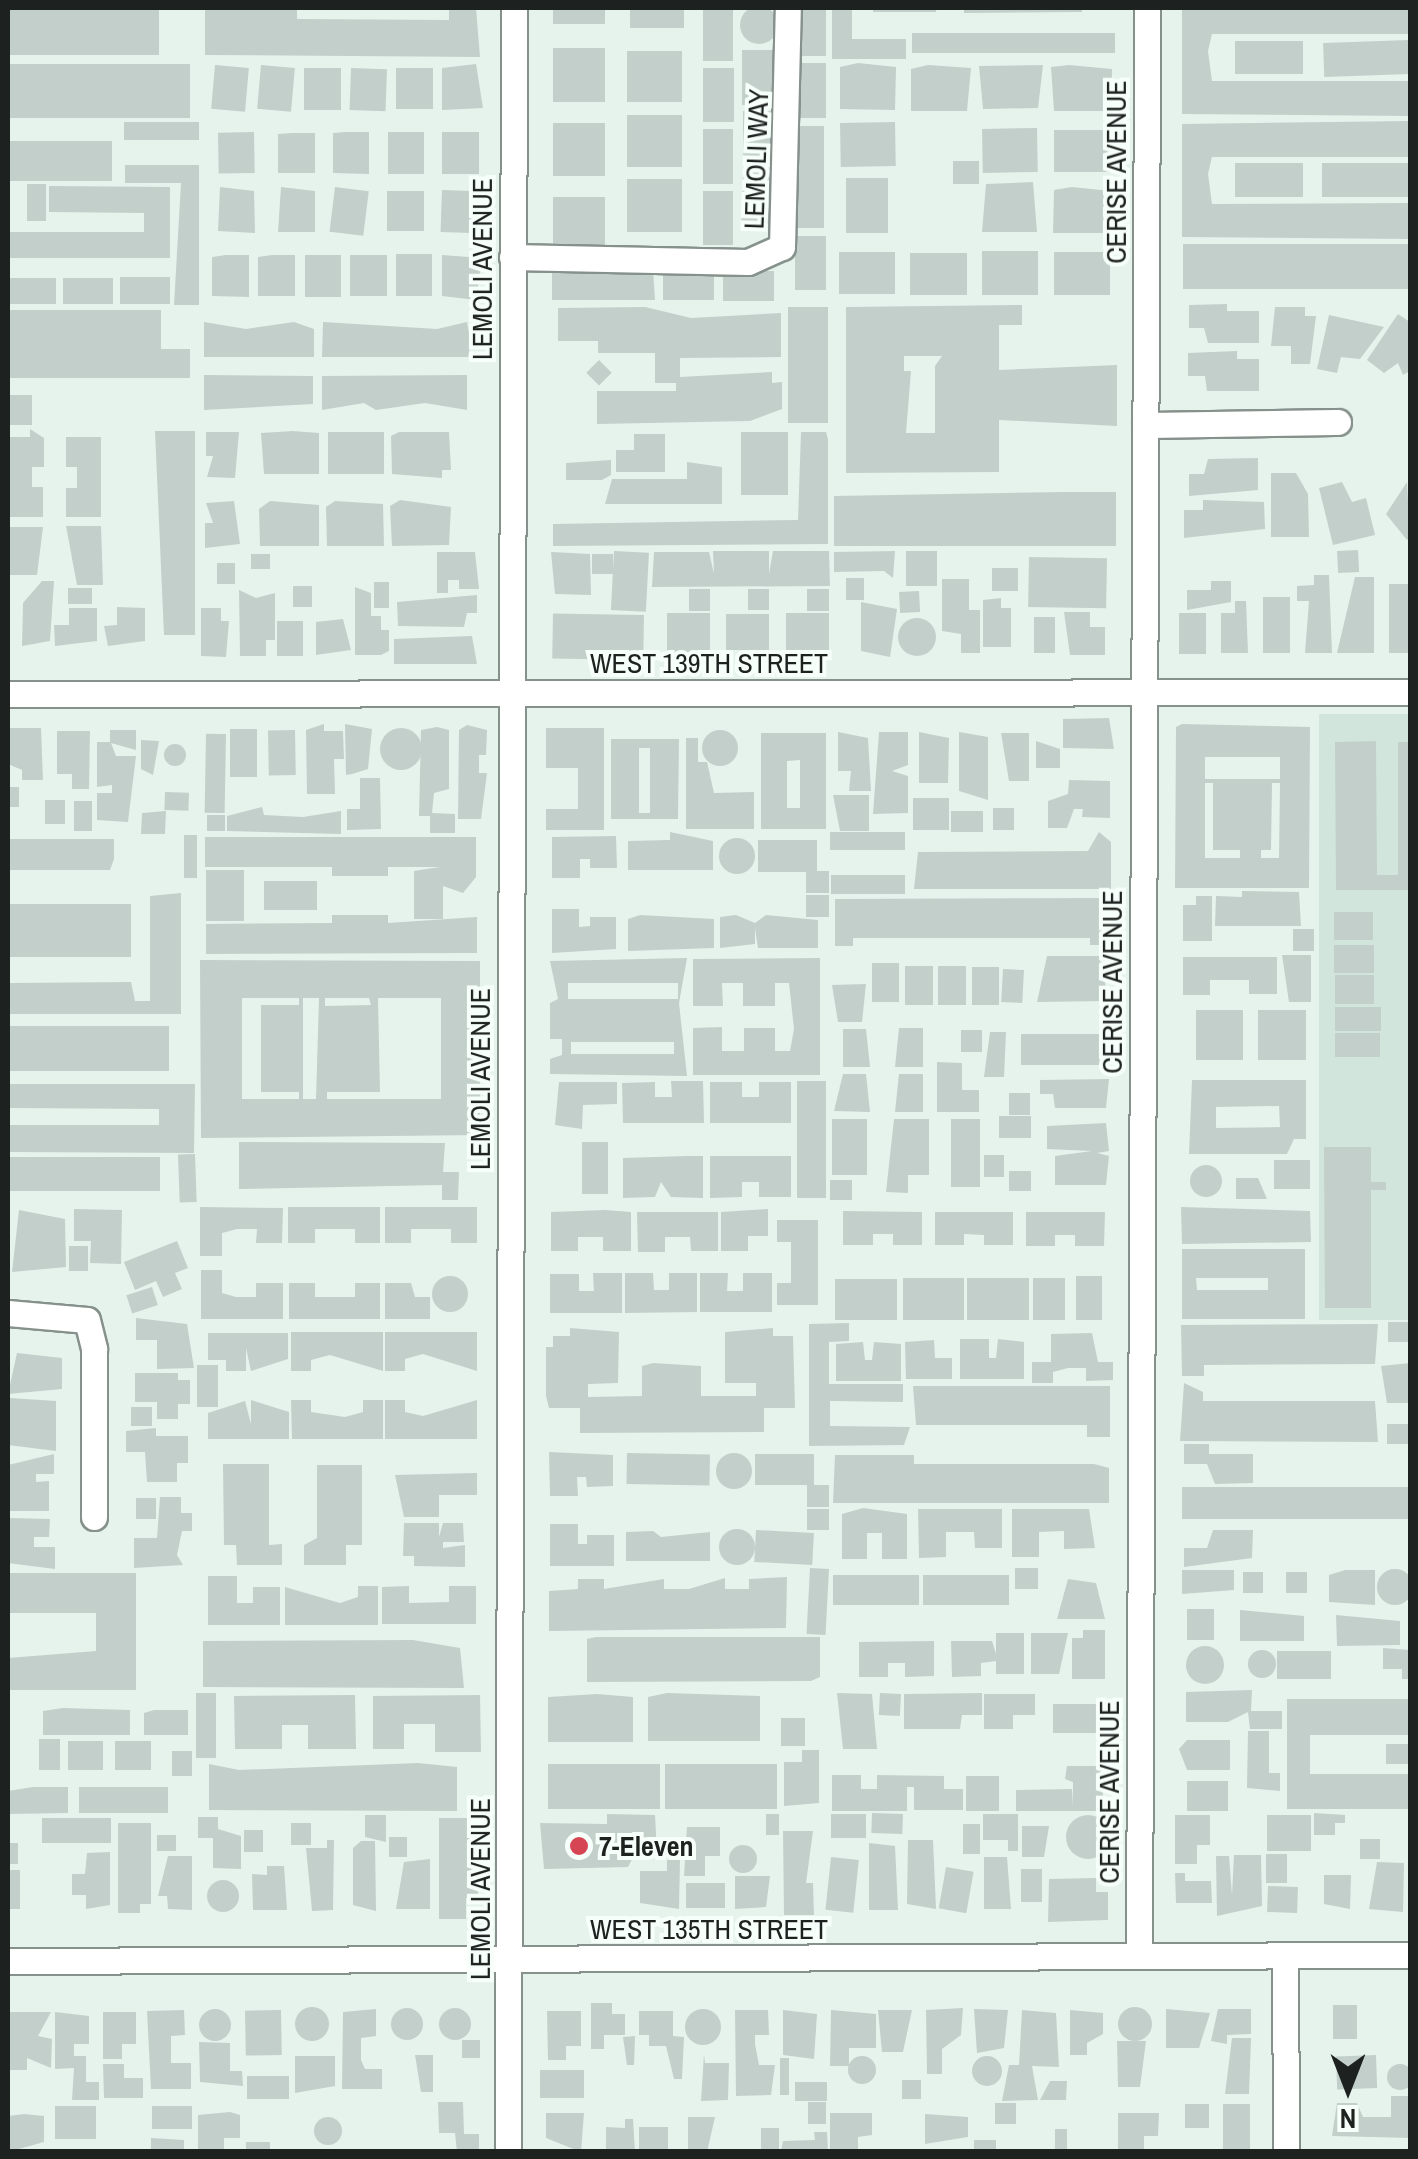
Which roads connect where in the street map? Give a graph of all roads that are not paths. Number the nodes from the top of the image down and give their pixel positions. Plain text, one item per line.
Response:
1 (514, 8) edge
2 (788, 8) edge
3 (1147, 8) edge
4 (512, 257) junction
5 (1338, 422) dead end
6 (1145, 424) junction
7 (1143, 692) junction
8 (1410, 692) edge
9 (510, 693) junction
10 (8, 694) edge
11 (8, 1312) edge
12 (94, 1517) dead end
13 (1285, 1955) junction
14 (1410, 1955) edge
15 (1139, 1956) junction
16 (510, 1960) junction
17 (8, 1961) edge
18 (508, 2152) edge
19 (1286, 2152) edge

1 - 4 street, LEMOLI AVENUE
2 - 4 street, LEMOLI WAY
3 - 6 street, CERISE AVENUE
4 - 9 street, LEMOLI AVENUE
5 - 6 street
6 - 7 street, CERISE AVENUE
7 - 8 street, WEST 139TH STREET
7 - 9 street, WEST 139TH STREET
7 - 15 street, CERISE AVENUE
9 - 10 street, WEST 139TH STREET
9 - 16 street, LEMOLI AVENUE
11 - 12 street
13 - 14 street, WEST 135TH STREET
13 - 15 street, WEST 135TH STREET
13 - 19 street
15 - 16 street, WEST 135TH STREET
16 - 17 street, WEST 135TH STREET
16 - 18 street, LEMOLI AVENUE

